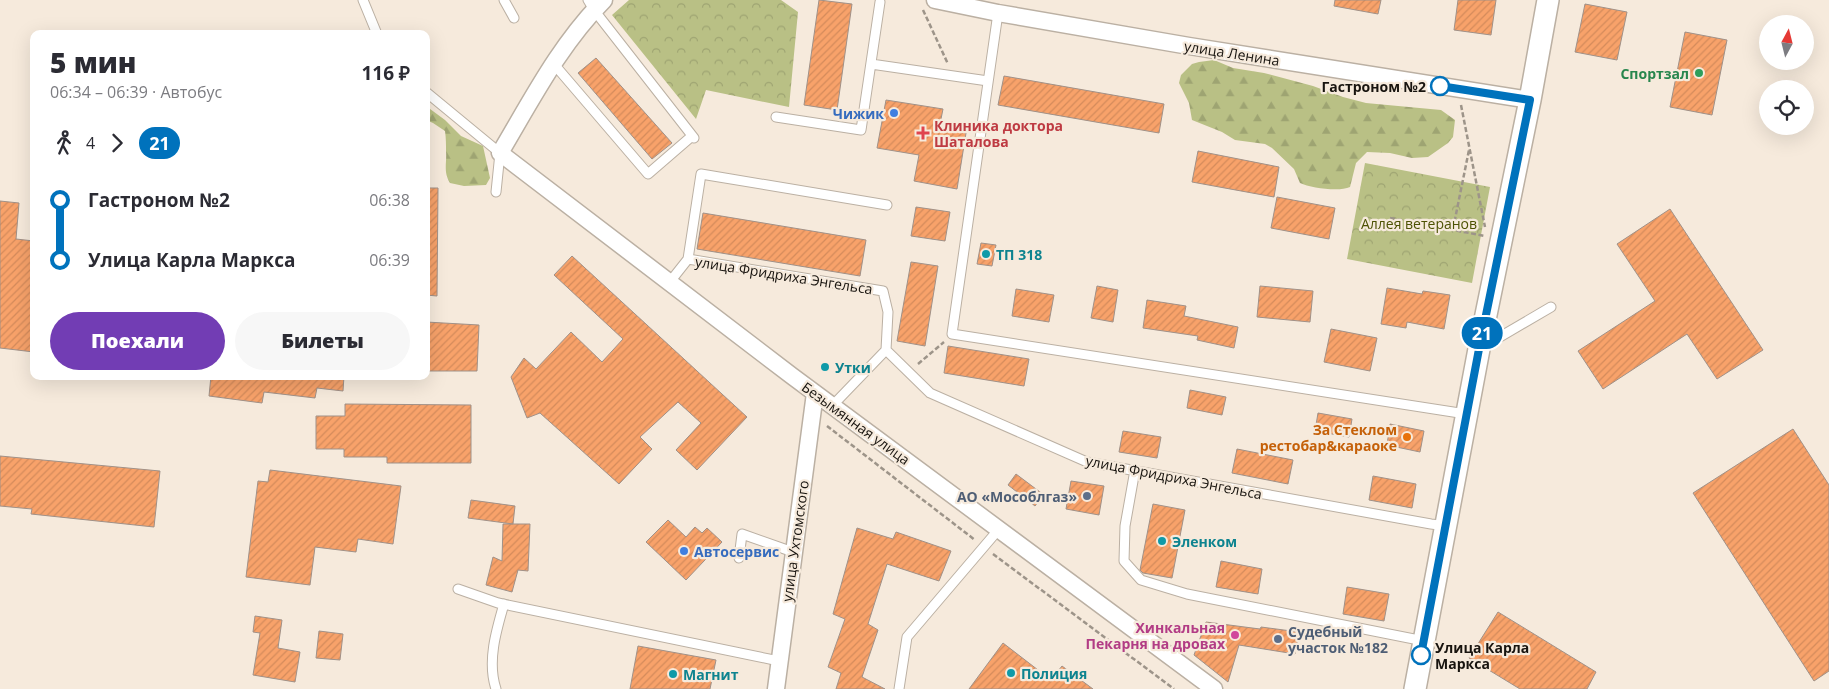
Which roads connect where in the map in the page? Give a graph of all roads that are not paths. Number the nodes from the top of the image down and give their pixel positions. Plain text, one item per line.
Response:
1 (363, 0) edge
2 (504, 0) edge
3 (1548, 0) edge
4 (880, 2) dead end
5 (596, 3) edge
6 (928, 4) edge
7 (998, 13) junction
8 (514, 18) dead end
9 (375, 30) edge
10 (553, 63) junction
11 (871, 64) junction
12 (988, 82) junction
13 (430, 95) edge
14 (1530, 100) junction
15 (776, 118) dead end
16 (500, 153) junction
17 (496, 192) dead end
18 (888, 205) dead end
19 (688, 259) junction
20 (669, 283) junction
21 (1551, 307) dead end
22 (1479, 349) junction
23 (886, 350) junction
24 (815, 393) junction
25 (833, 405) junction
26 (1466, 414) junction
27 (1135, 470) junction
28 (1446, 526) junction
29 (999, 530) junction
30 (793, 552) junction
31 (739, 558) dead end
32 (458, 589) dead end
33 (504, 604) junction
34 (1424, 641) junction
35 (779, 661) junction
36 (496, 689) edge
37 (776, 689) edge
38 (899, 689) edge
39 (1214, 689) edge
40 (1415, 689) edge

1 - 9 lane
2 - 8 lane
3 - 14 street
4 - 11 lane
5 - 10 street
5 - 10 lane
6 - 7 street, улица Ленина
7 - 12 lane
7 - 14 street, улица Ленина
10 - 16 street
11 - 12 lane
11 - 15 lane
12 - 26 lane
13 - 16 lane
14 - 22 street
16 - 17 lane
16 - 20 street, Безымянная улица
18 - 19 lane
19 - 20 lane, улица Фридриха Энгельса
19 - 23 lane, улица Фридриха Энгельса
20 - 24 street, Безымянная улица
21 - 22 lane
22 - 26 street
23 - 25 lane
23 - 27 lane, улица Фридриха Энгельса
24 - 25 street, Безымянная улица
24 - 30 street, улица Ухтомского
25 - 29 street, Безымянная улица
26 - 28 street
27 - 28 lane, улица Фридриха Энгельса
27 - 34 lane
28 - 34 street
29 - 38 lane
29 - 39 street, Безымянная улица
30 - 31 lane
30 - 35 street, улица Ухтомского
32 - 33 lane
33 - 35 lane
33 - 36 lane
34 - 40 street
35 - 37 street, улица Ухтомского

